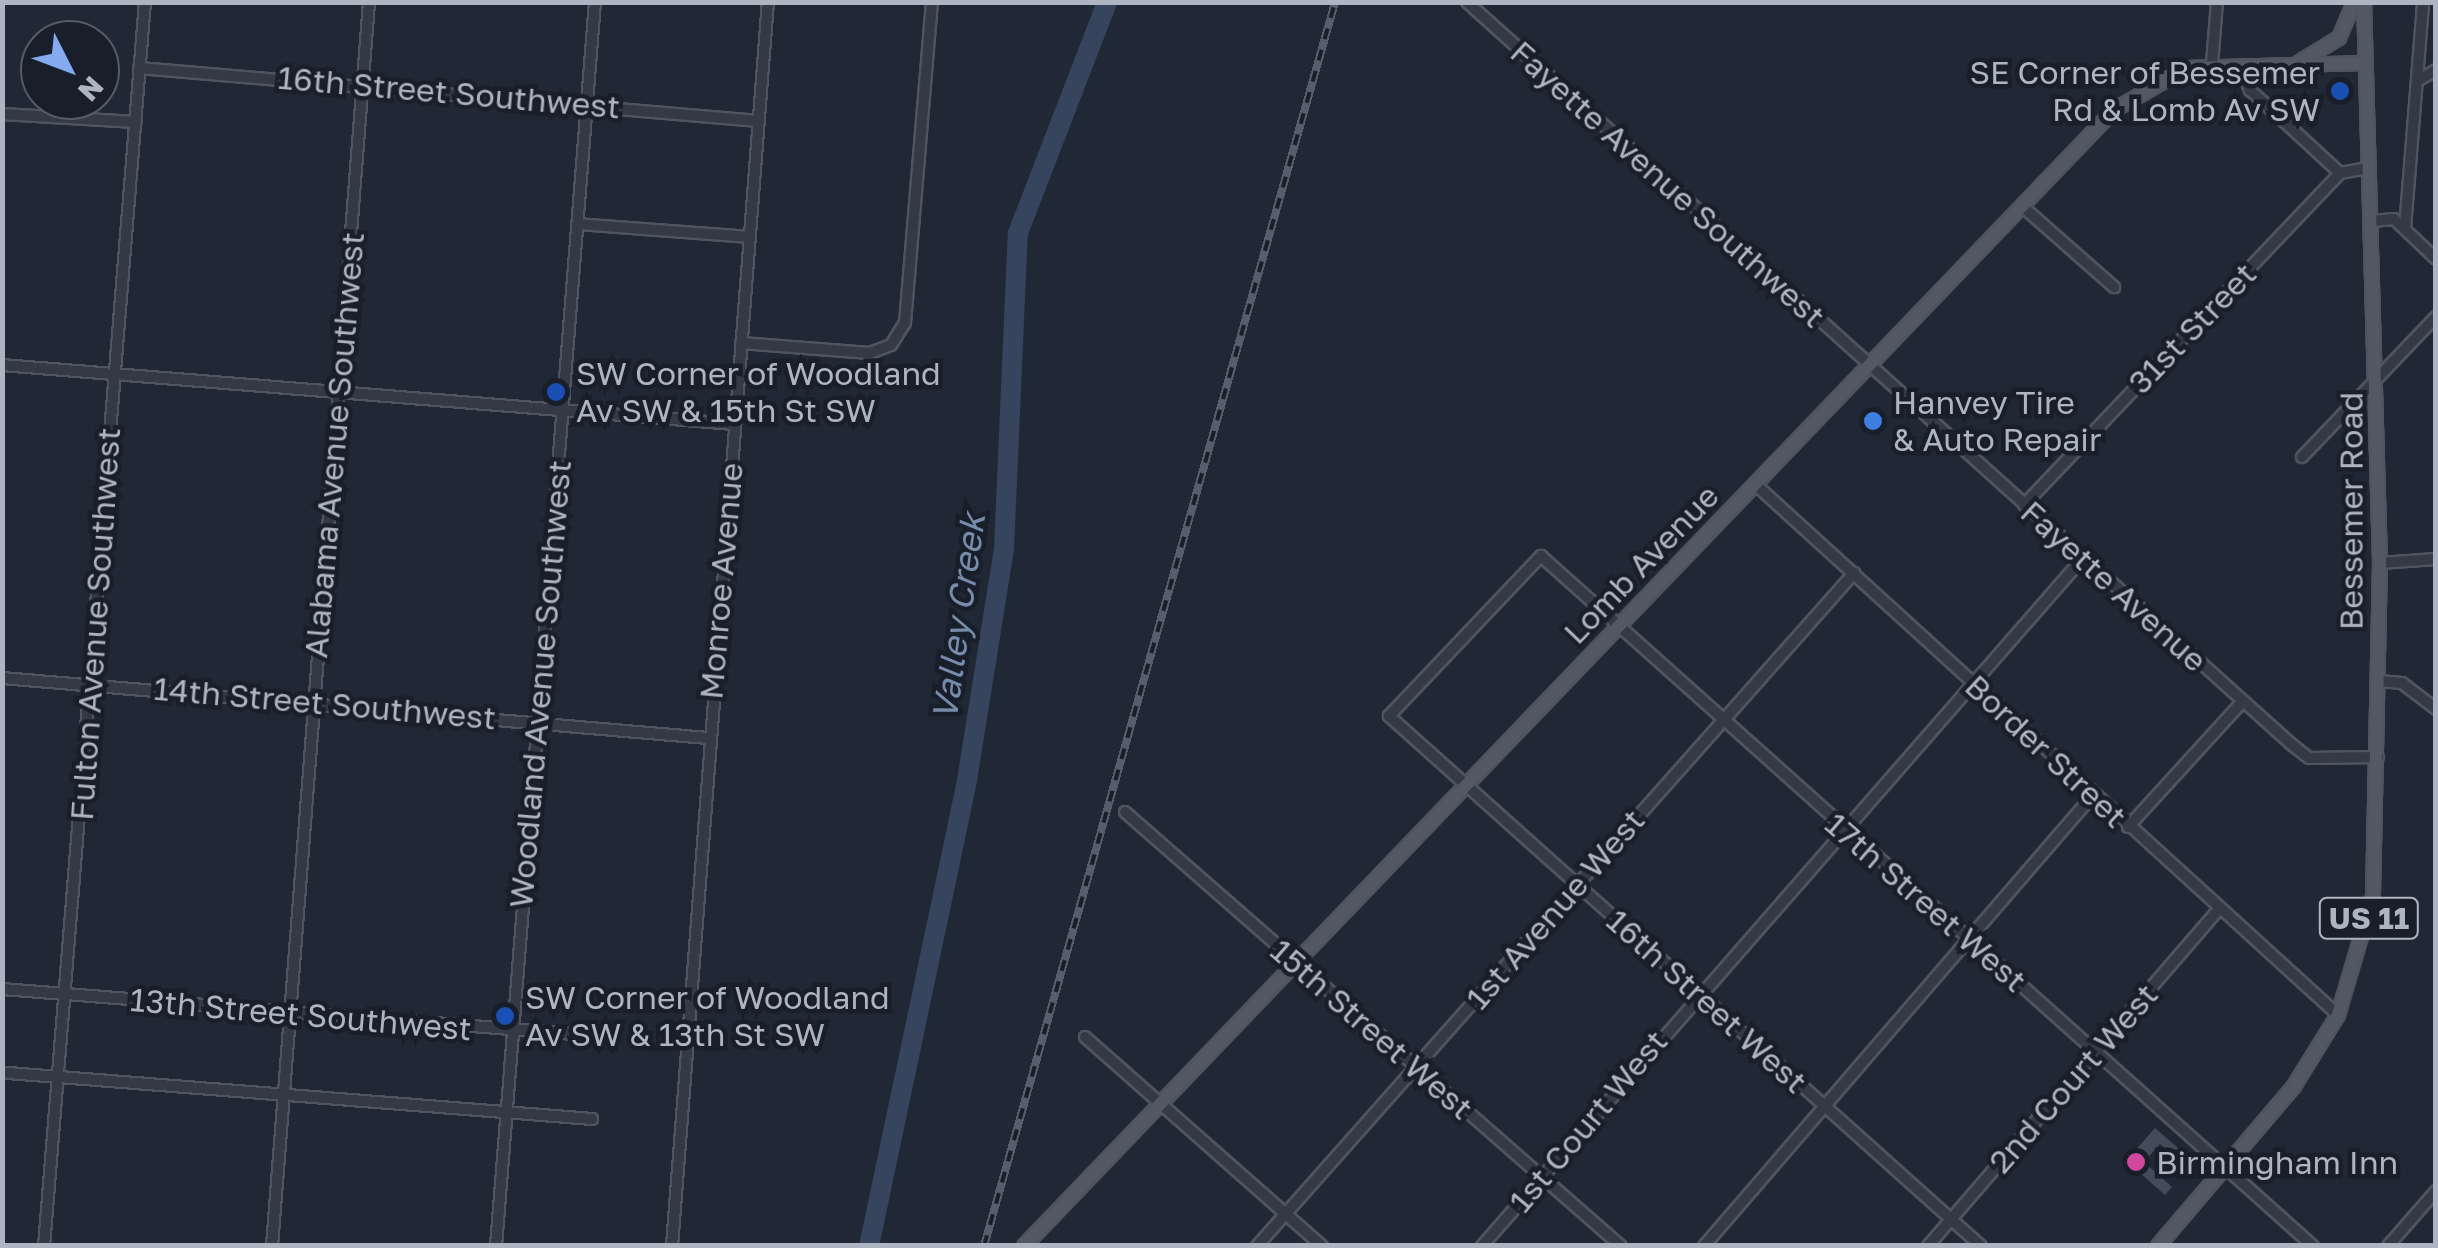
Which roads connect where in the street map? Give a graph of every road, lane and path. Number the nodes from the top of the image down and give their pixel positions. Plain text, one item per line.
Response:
1 (145, 2) edge
2 (369, 2) edge
3 (595, 2) edge
4 (768, 2) edge
5 (932, 2) edge
6 (1467, 2) edge
7 (2216, 2) edge
8 (2354, 2) edge
9 (2364, 2) edge
10 (2423, 2) edge
11 (2212, 64) junction
12 (2365, 64) junction
13 (2290, 66) junction
14 (2241, 67) junction
15 (139, 68) junction
16 (2436, 70) edge
17 (2418, 81) junction
18 (363, 82) junction
19 (587, 104) junction
20 (2, 114) edge
21 (758, 120) junction
22 (136, 122) junction
23 (2368, 168) junction
24 (2340, 173) junction
25 (2022, 206) junction
26 (2372, 221) junction
27 (577, 224) junction
28 (2404, 228) junction
29 (749, 237) junction
30 (2436, 259) edge
31 (2114, 287) dead end
32 (2436, 317) edge
33 (741, 343) junction
34 (2, 365) edge
35 (1870, 366) junction
36 (114, 374) junction
37 (2378, 379) junction
38 (339, 392) junction
39 (562, 410) junction
40 (734, 424) junction
41 (2302, 457) dead end
42 (1756, 485) junction
43 (2024, 505) junction
44 (2082, 558) junction
45 (2436, 558) edge
46 (2380, 563) junction
47 (1854, 573) junction
48 (1619, 627) junction
49 (2, 678) edge
50 (1968, 680) junction
51 (2379, 681) junction
52 (90, 684) junction
53 (2436, 690) edge
54 (2426, 700) junction
55 (2242, 702) junction
56 (313, 703) junction
57 (2436, 709) edge
58 (1389, 716) joint
59 (1720, 720) junction
60 (537, 722) junction
61 (707, 738) junction
62 (2378, 757) junction
63 (1465, 787) junction
64 (2094, 794) junction
65 (1125, 812) dead end
66 (1841, 827) junction
67 (2128, 827) junction
68 (1576, 884) junction
69 (2218, 910) junction
70 (1967, 940) junction
71 (1297, 962) junction
72 (2, 990) edge
73 (1697, 992) junction
74 (67, 995) junction
75 (290, 1012) junction
76 (2338, 1014) junction
77 (512, 1031) junction
78 (599, 1036) dead end
79 (1085, 1037) dead end
80 (2094, 1052) junction
81 (1416, 1066) junction
82 (8, 1073) dead end
83 (58, 1077) junction
84 (284, 1096) junction
85 (1160, 1104) junction
86 (1824, 1106) junction
87 (507, 1111) junction
88 (592, 1118) dead end
89 (2224, 1167) junction
90 (1542, 1176) junction
91 (2436, 1191) edge
92 (1285, 1214) junction
93 (1951, 1219) junction
94 (44, 1246) edge
95 (272, 1246) edge
96 (496, 1246) edge
97 (672, 1246) edge
98 (1024, 1246) edge
99 (1257, 1246) edge
100 (1322, 1246) edge
101 (1482, 1246) edge
102 (1621, 1246) edge
103 (1704, 1246) edge
104 (1928, 1246) edge
105 (1981, 1246) edge
106 (2158, 1246) edge
107 (2313, 1246) edge
108 (2388, 1246) edge

1 - 15 street, Fulton Avenue Southwest
2 - 18 street, Alabama Avenue Southwest
3 - 19 street, Woodland Avenue Southwest
4 - 21 street, Monroe Avenue
5 - 33 street
6 - 35 street, Fayette Avenue Southwest
7 - 11 street
8 - 13 main road
9 - 12 main road, Bessemer Road / US 11
10 - 17 street
11 - 14 main road, Lomb Avenue
11 - 25 main road, Lomb Avenue
12 - 13 main road, Lomb Avenue
12 - 23 main road, Bessemer Road / US 11
13 - 14 main road, Lomb Avenue
14 - 24 street
15 - 18 street, 16th Street Southwest
15 - 22 street, Fulton Avenue Southwest
16 - 17 street
17 - 28 street
18 - 19 street, 16th Street Southwest
18 - 38 street, Alabama Avenue Southwest
19 - 21 street, 16th Street Southwest
19 - 27 street, Woodland Avenue Southwest
20 - 22 street
21 - 29 street, Monroe Avenue
22 - 36 street, Fulton Avenue Southwest
23 - 24 street
23 - 26 main road, Bessemer Road / US 11
24 - 43 street, 31st Street
25 - 31 street
25 - 35 main road, Lomb Avenue
26 - 28 street
26 - 37 main road, Bessemer Road / US 11
27 - 29 street
27 - 39 street, Woodland Avenue Southwest
28 - 30 street
29 - 33 street, Monroe Avenue
32 - 37 street
33 - 40 street, Monroe Avenue
34 - 36 street
35 - 42 main road, Lomb Avenue
35 - 43 street, Fayette Avenue
36 - 38 street
36 - 52 street, Fulton Avenue Southwest
37 - 41 street
37 - 46 main road, Bessemer Road / US 11
38 - 39 street
38 - 56 street, Alabama Avenue Southwest
39 - 40 street
39 - 60 street, Woodland Avenue Southwest
40 - 61 street, Monroe Avenue
42 - 47 street, Border Street
42 - 48 main road, Lomb Avenue
43 - 44 street, Fayette Avenue
44 - 50 street
44 - 55 street, Fayette Avenue
45 - 46 street
46 - 51 main road, Bessemer Road / US 11
47 - 50 street, Border Street
47 - 59 street, 1st Avenue West
48 - 58 street, 17th Street West
48 - 59 street, 17th Street West
48 - 63 main road, Lomb Avenue
49 - 52 street, 14th Street Southwest
50 - 64 street, Border Street
50 - 66 street, 1st Court West
51 - 54 street
51 - 62 main road, Bessemer Road / US 11
52 - 56 street, 14th Street Southwest
52 - 74 street, Fulton Avenue Southwest
53 - 54 street
54 - 57 street
55 - 62 street, Fayette Avenue
55 - 67 street
56 - 60 street, 14th Street Southwest
56 - 75 street, Alabama Avenue Southwest
58 - 63 street, 16th Street West
59 - 66 street, 17th Street West
59 - 68 street, 1st Avenue West
60 - 61 street, 14th Street Southwest
60 - 77 street, Woodland Avenue Southwest
61 - 97 street, Monroe Avenue
62 - 76 main road, Bessemer Road / US 11
63 - 68 street, 16th Street West
63 - 71 main road, Lomb Avenue
64 - 67 street, Border Street
64 - 70 street
65 - 71 street, 15th Street West
66 - 70 street, 17th Street West
66 - 73 street, 1st Court West
67 - 69 street, Border Street
68 - 73 street, 16th Street West
68 - 81 street, 1st Avenue West
69 - 76 street, Border Street
69 - 80 street, 2nd Court West
70 - 80 street, 17th Street West
70 - 86 street
71 - 81 street, 15th Street West
71 - 85 main road, Lomb Avenue
72 - 74 street, 13th Street Southwest
73 - 86 street, 16th Street West
73 - 90 street, 1st Court West
74 - 75 street, 13th Street Southwest
74 - 83 street, Fulton Avenue Southwest
75 - 77 street, 13th Street Southwest
75 - 84 street, Alabama Avenue Southwest
76 - 89 main road, US 11
77 - 78 street, 13th Street Southwest
77 - 87 street, Woodland Avenue Southwest
79 - 85 street
80 - 89 street, 17th Street West
80 - 93 street, 2nd Court West
81 - 90 street, 15th Street West
81 - 92 street, 1st Avenue West
82 - 83 street
83 - 84 street
83 - 94 street, Fulton Avenue Southwest
84 - 87 street
84 - 95 street, Alabama Avenue Southwest
85 - 92 street
85 - 98 main road, Lomb Avenue
86 - 93 street, 16th Street West
86 - 103 street
87 - 88 street
87 - 96 street, Woodland Avenue Southwest
89 - 106 main road, US 11
89 - 107 street, 17th Street West
90 - 101 street, 1st Court West
90 - 102 street, 15th Street West
91 - 108 street
92 - 99 street, 1st Avenue West
92 - 100 street
93 - 104 street, 2nd Court West
93 - 105 street, 16th Street West

